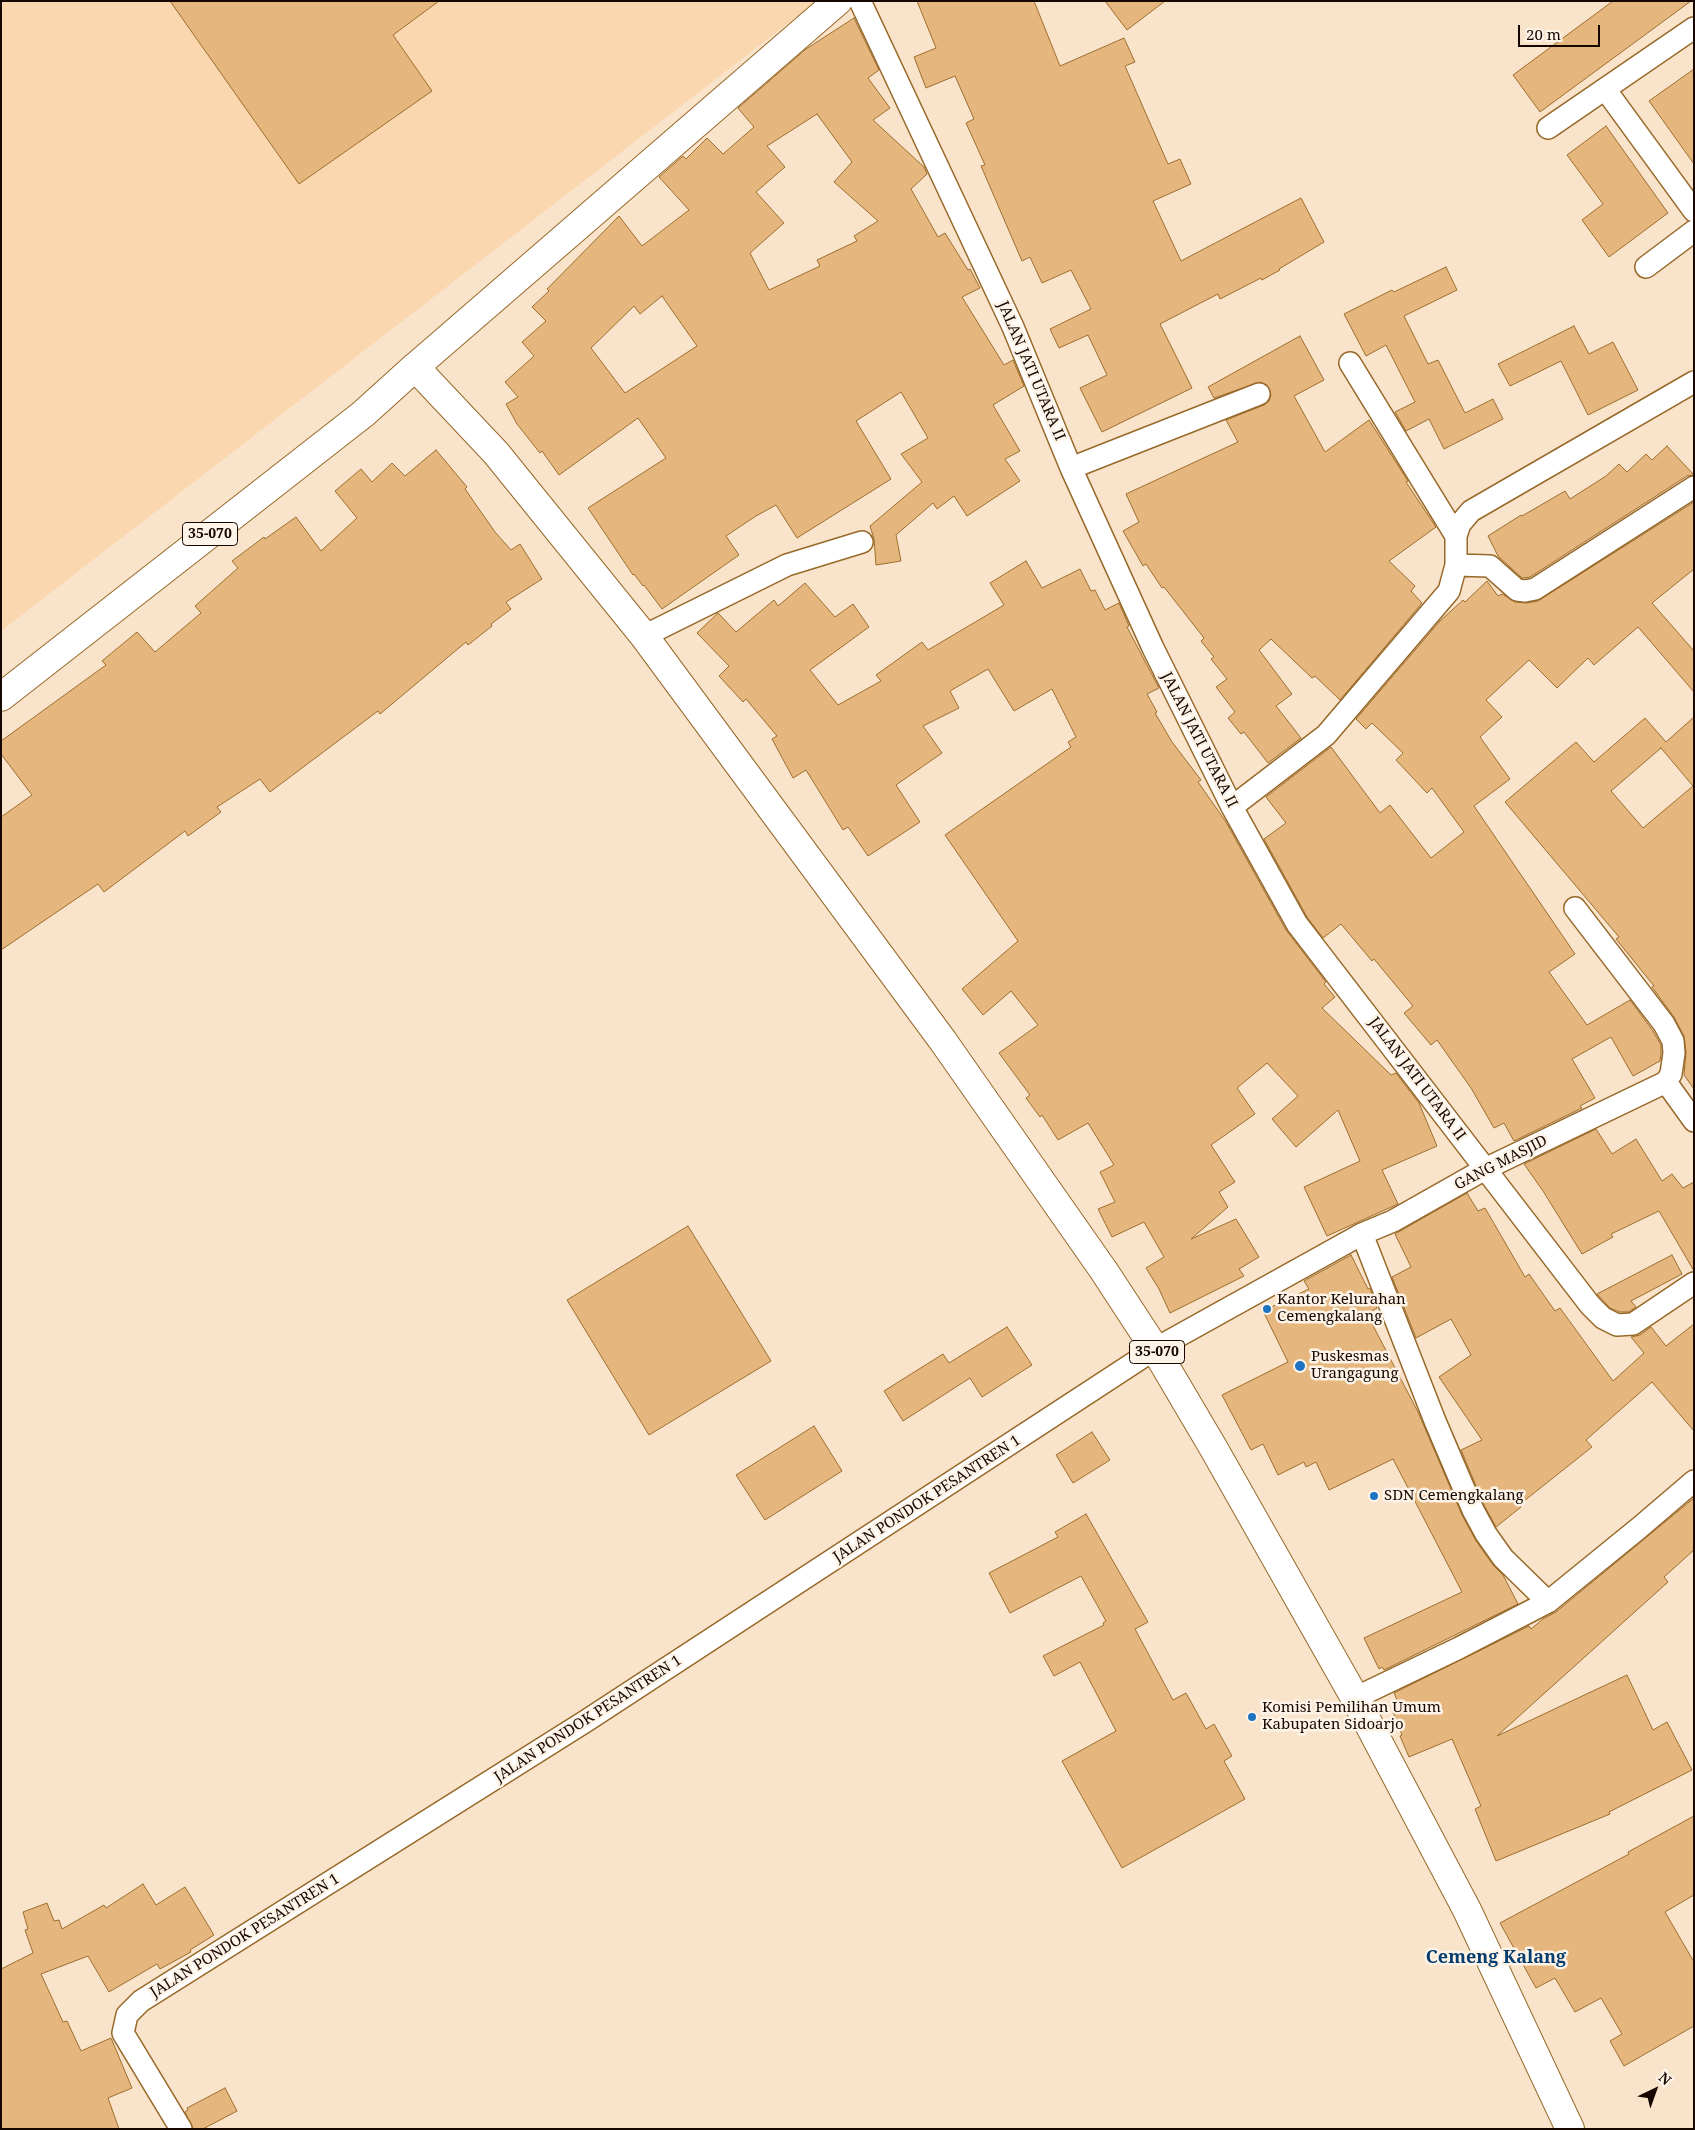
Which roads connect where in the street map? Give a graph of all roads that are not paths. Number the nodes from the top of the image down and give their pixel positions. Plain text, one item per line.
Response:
1 (838, 1) edge
2 (860, 1) edge
3 (1694, 28) edge
4 (1605, 89) junction
5 (1548, 128) dead end
6 (1694, 212) edge
7 (1694, 231) edge
8 (1646, 267) dead end
9 (1350, 363) dead end
10 (415, 367) junction
11 (1694, 382) edge
12 (1259, 394) dead end
13 (1072, 468) junction
14 (1694, 487) edge
15 (1456, 536) junction
16 (862, 542) dead end
17 (1456, 565) junction
18 (644, 636) junction
19 (1, 697) edge
20 (1232, 807) junction
21 (1575, 908) dead end
22 (1666, 1082) junction
23 (1694, 1121) edge
24 (1485, 1169) junction
25 (1362, 1234) junction
26 (1694, 1283) edge
27 (1155, 1349) junction
28 (1694, 1481) edge
29 (1548, 1602) junction
30 (1355, 1698) junction
31 (181, 2129) edge
32 (1570, 2129) edge

1 - 10 main road
2 - 13 street, JALAN JATI UTARA II
3 - 4 street
4 - 5 street
4 - 6 street
7 - 8 street
9 - 15 street
10 - 18 main road, 35-070
10 - 19 main road, 35-070
11 - 15 street
12 - 13 street
13 - 20 street, JALAN JATI UTARA II
14 - 17 street
15 - 17 street
16 - 18 street
17 - 20 street
18 - 27 main road, 35-070
20 - 24 street, JALAN JATI UTARA II
21 - 22 street
22 - 23 street
22 - 24 street, GANG MASJID
24 - 25 street, GANG MASJID
24 - 26 street, JALAN JATI UTARA II
25 - 27 street, GANG MASJID
25 - 29 street
27 - 30 main road, 35-070
27 - 31 street, JALAN PONDOK PESANTREN 1
28 - 29 street
29 - 30 street
30 - 32 main road, 35-070

